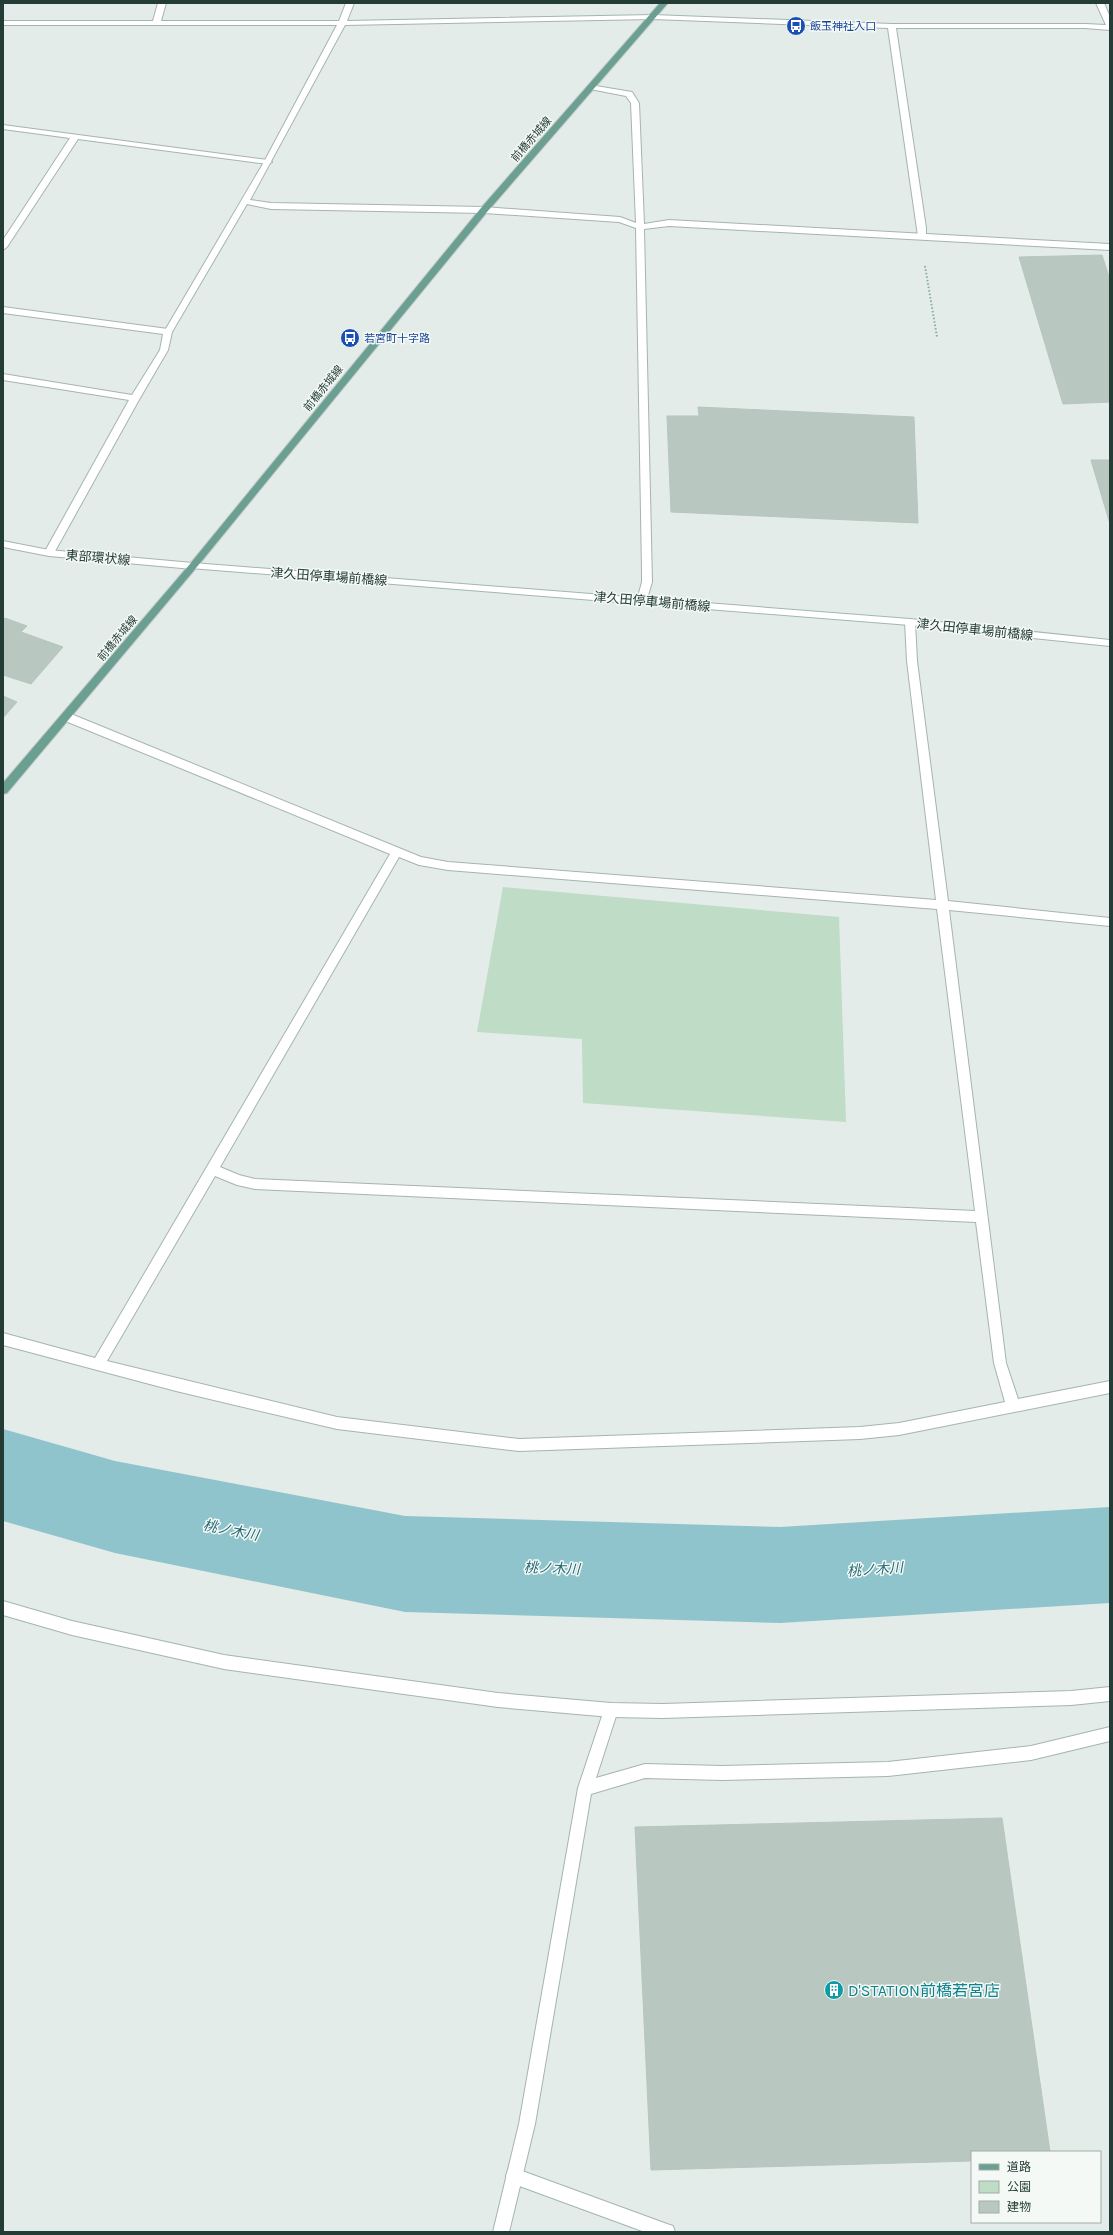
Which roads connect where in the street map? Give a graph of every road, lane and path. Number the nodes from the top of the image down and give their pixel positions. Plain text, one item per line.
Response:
1 (162, 3) edge
2 (350, 3) edge
3 (664, 3) edge
4 (1100, 3) edge
5 (653, 17) junction
6 (3, 23) edge
7 (156, 23) junction
8 (342, 23) junction
9 (892, 26) junction
10 (1110, 27) edge
11 (593, 87) junction
12 (3, 127) edge
13 (75, 136) junction
14 (268, 162) junction
15 (244, 202) junction
16 (484, 210) junction
17 (640, 227) junction
18 (922, 236) junction
19 (1110, 246) edge
20 (3, 247) edge
21 (3, 310) edge
22 (168, 332) junction
23 (937, 337) dead end
24 (3, 377) edge
25 (135, 398) junction
26 (3, 544) edge
27 (49, 553) junction
28 (193, 566) junction
29 (642, 600) junction
30 (910, 622) junction
31 (1110, 643) edge
32 (67, 717) junction
33 (3, 790) edge
34 (396, 853) junction
35 (941, 905) junction
36 (1110, 922) edge
37 (212, 1168) junction
38 (982, 1217) junction
39 (3, 1339) edge
40 (98, 1365) junction
41 (1110, 1387) edge
42 (1013, 1406) junction
43 (3, 1608) edge
44 (1110, 1694) edge
45 (611, 1710) junction
46 (1110, 1734) edge
47 (585, 1788) junction
48 (514, 2176) junction
49 (501, 2232) edge
50 (667, 2232) edge

1 - 7 street
2 - 8 street
3 - 5 main road, 前橋赤城線
4 - 10 street
5 - 8 street
5 - 9 street
5 - 11 main road, 前橋赤城線
6 - 7 street
7 - 8 street
8 - 14 street
9 - 10 street
9 - 18 street
11 - 16 main road, 前橋赤城線
11 - 17 street
12 - 13 street
13 - 14 street
13 - 20 street
14 - 15 street
15 - 16 street
15 - 22 street
16 - 17 street
16 - 28 main road, 前橋赤城線
17 - 18 street
17 - 29 street
18 - 19 street
18 - 23 path
21 - 22 street
22 - 25 street
24 - 25 street
25 - 27 street
26 - 27 street, 東部環状線
27 - 28 street, 東部環状線
28 - 29 street, 津久田停車場前橋線
28 - 32 main road, 前橋赤城線
29 - 30 street, 津久田停車場前橋線
30 - 31 street, 津久田停車場前橋線
30 - 35 street
32 - 33 main road, 前橋赤城線
32 - 34 street
34 - 35 street
34 - 37 street
35 - 36 street
35 - 38 street
37 - 38 street
37 - 40 street
38 - 42 street
39 - 40 street
40 - 42 street
41 - 42 street
43 - 45 street
44 - 45 street
45 - 47 street
46 - 47 street
47 - 48 street
48 - 49 street
48 - 50 street

